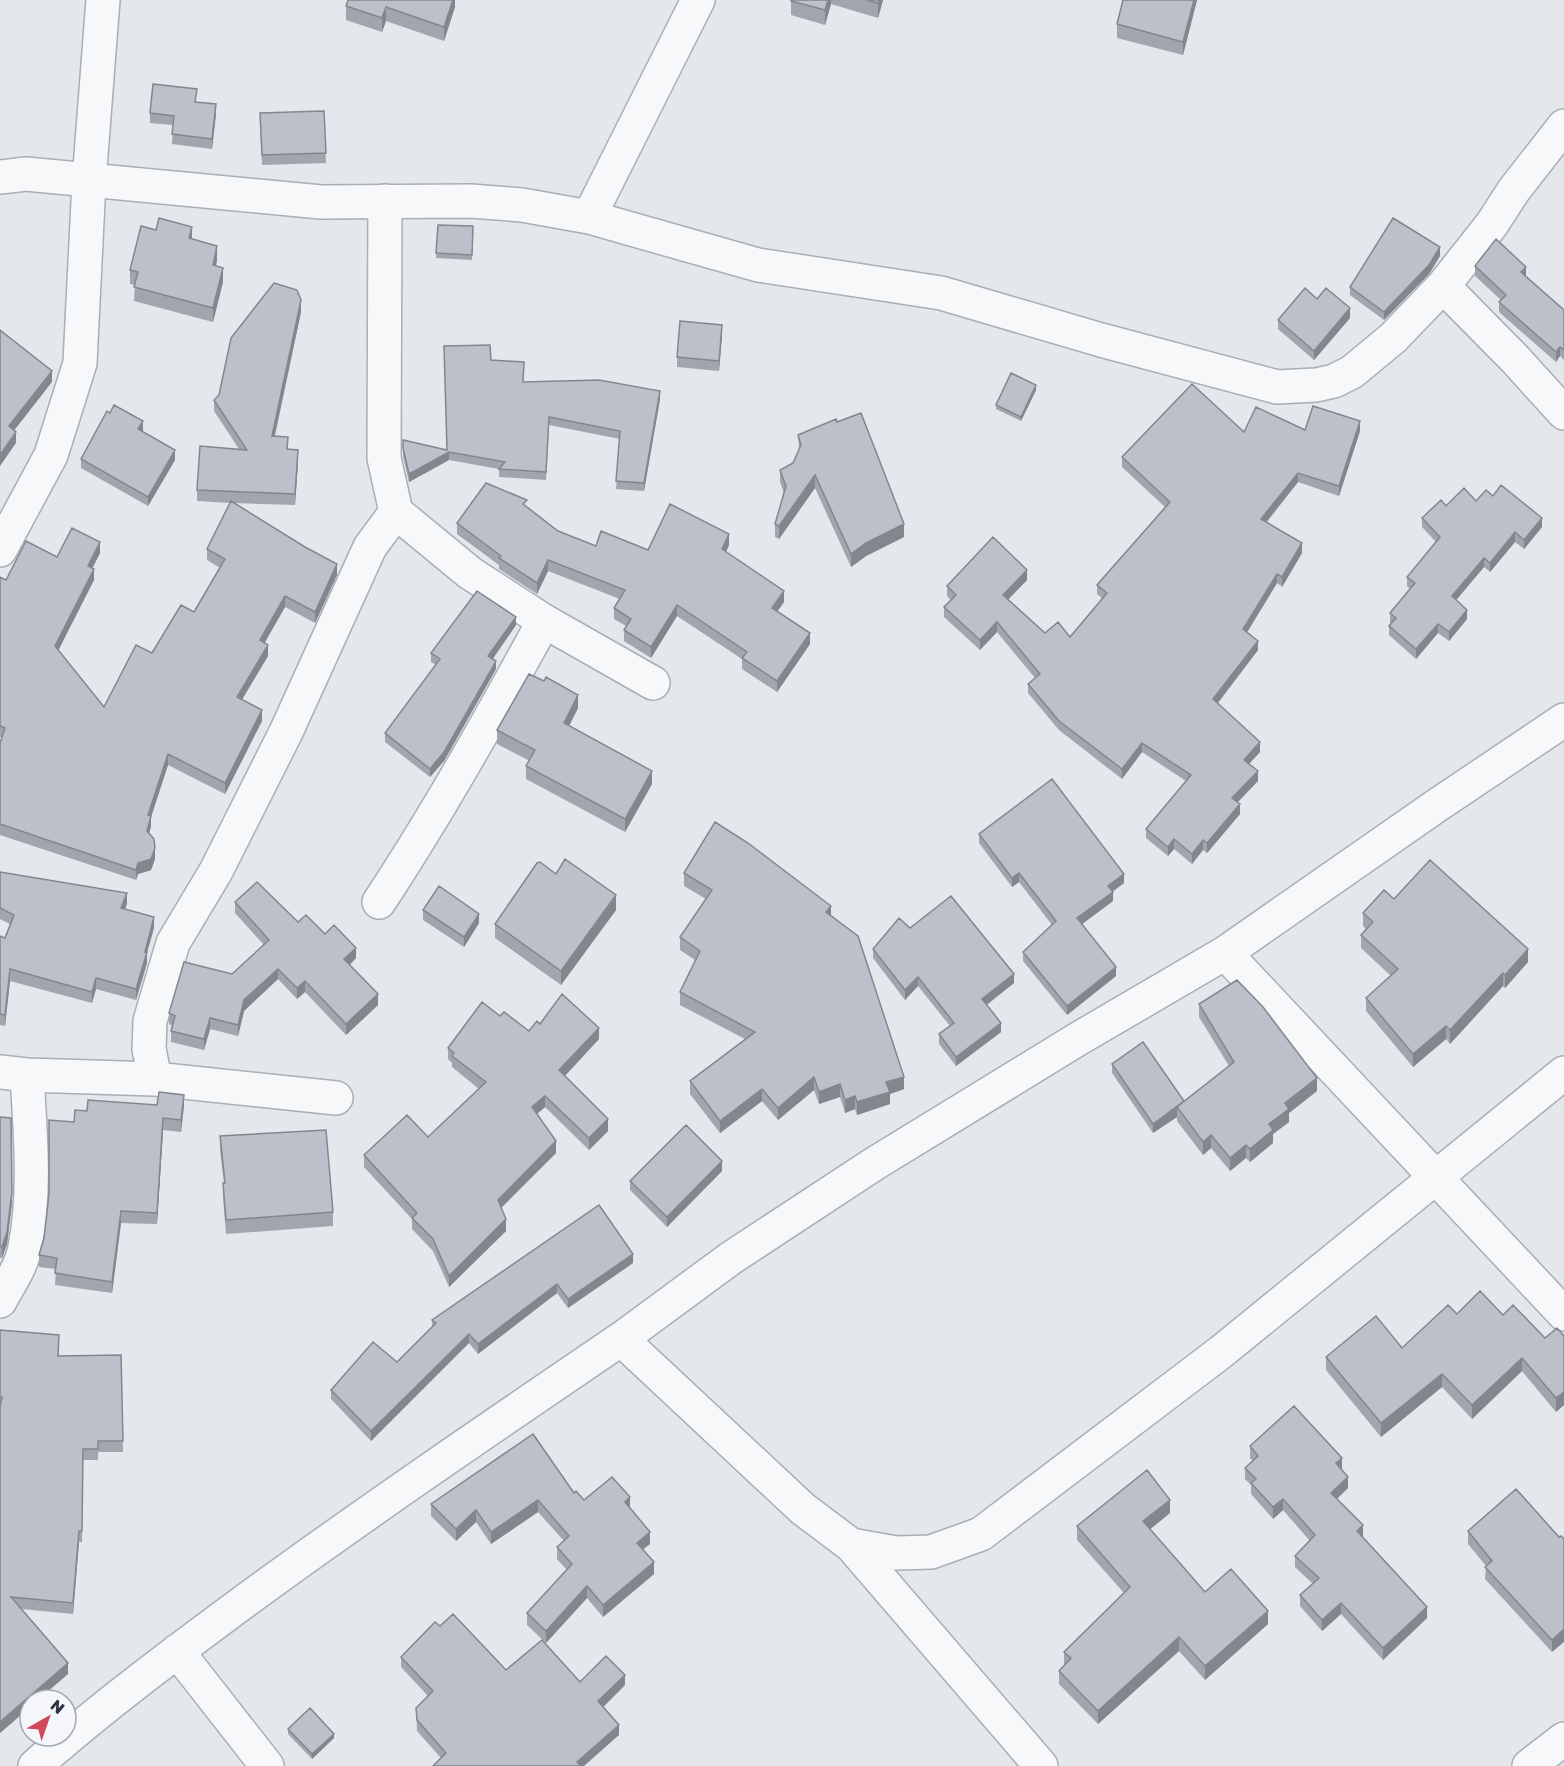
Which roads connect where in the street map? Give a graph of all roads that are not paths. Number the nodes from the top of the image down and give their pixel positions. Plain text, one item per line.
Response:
1 (103, 0) edge
2 (698, 0) edge
3 (1564, 126) edge
4 (0, 177) edge
5 (89, 181) junction
6 (385, 201) junction
7 (589, 217) junction
8 (1443, 286) junction
9 (1564, 413) edge
10 (396, 512) junction
11 (0, 550) edge
12 (544, 621) junction
13 (653, 683) dead end
14 (1564, 720) edge
15 (379, 902) dead end
16 (1225, 953) junction
17 (14, 1073) edge
18 (1564, 1073) edge
19 (155, 1079) junction
20 (336, 1098) dead end
21 (1436, 1177) junction
22 (0, 1301) edge
23 (1564, 1314) edge
24 (621, 1339) junction
25 (851, 1545) junction
26 (177, 1651) junction
27 (1564, 1739) edge
28 (35, 1766) edge
29 (267, 1766) edge
30 (1041, 1766) edge
31 (1529, 1766) edge

1 - 5 street
2 - 7 street
3 - 8 street
4 - 5 street
5 - 6 street
5 - 11 street
6 - 7 street
6 - 10 street
7 - 8 street
8 - 9 street
10 - 12 street
10 - 19 street
12 - 13 street
12 - 15 street
14 - 16 street
16 - 21 street
16 - 24 street
17 - 19 street
17 - 22 street
18 - 21 street
19 - 20 street
21 - 23 street
21 - 25 street
24 - 25 street
24 - 26 street
25 - 30 street
26 - 28 street
26 - 29 street
27 - 31 street

